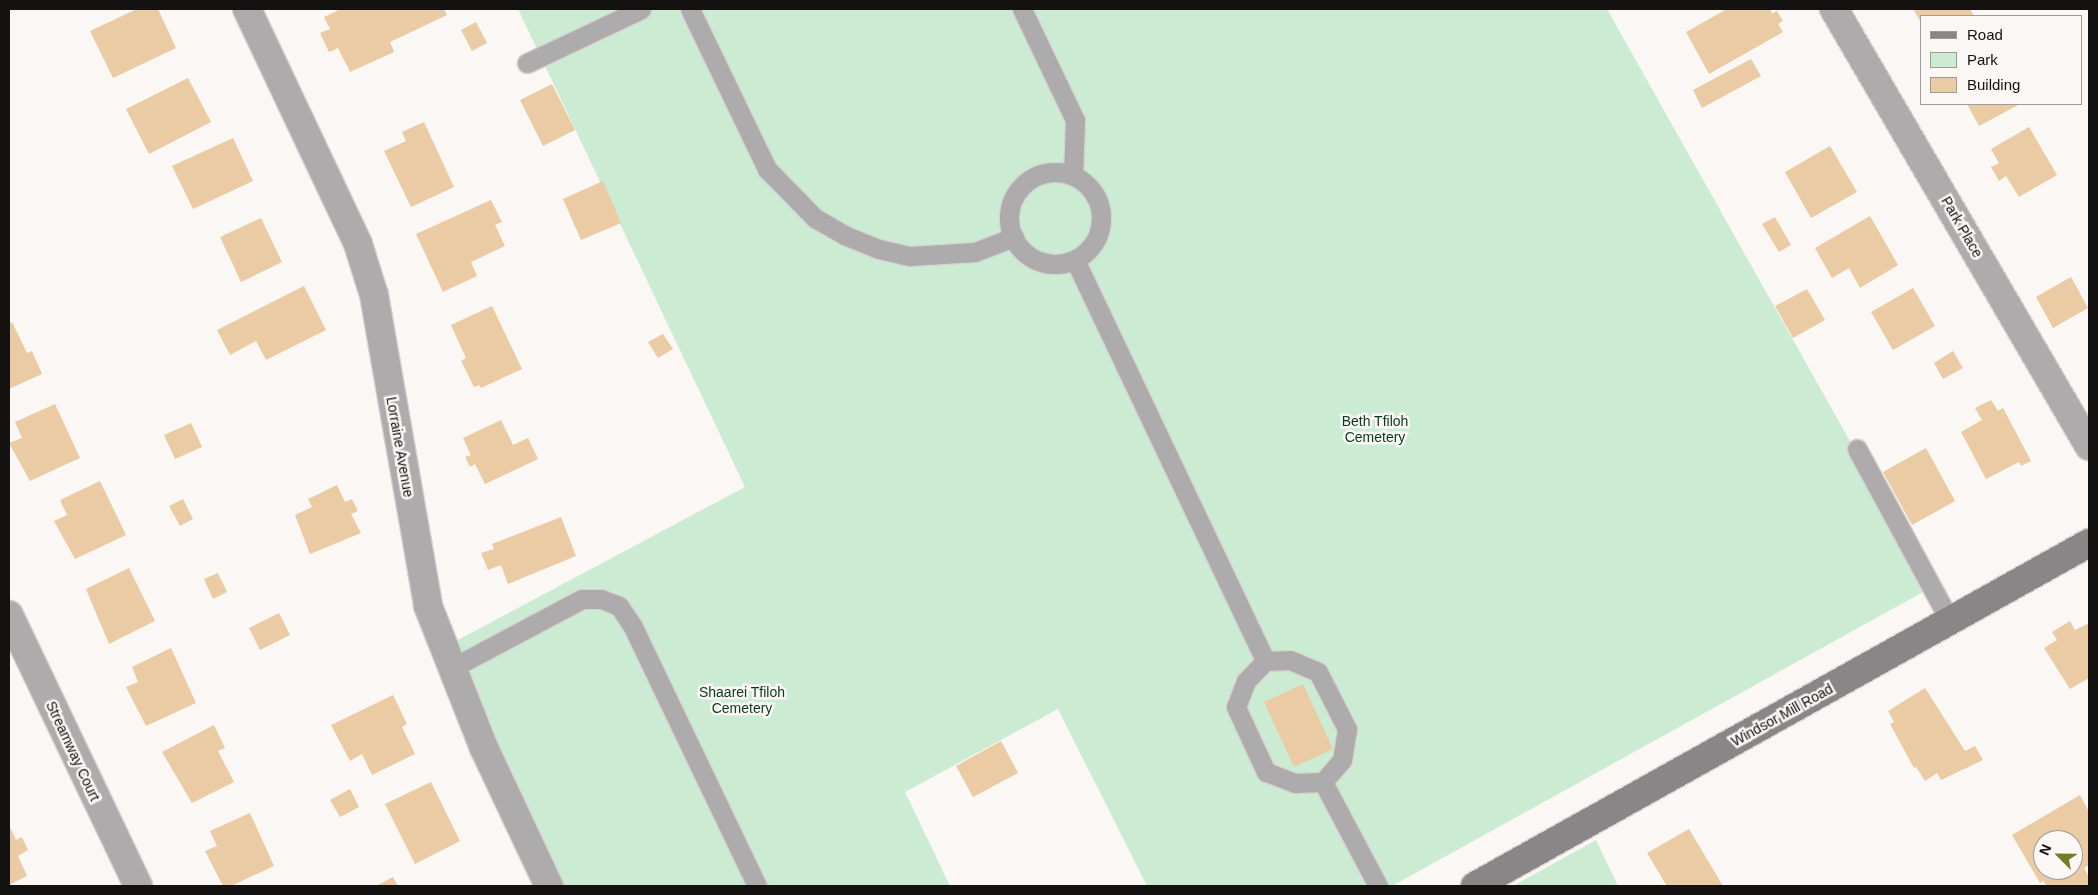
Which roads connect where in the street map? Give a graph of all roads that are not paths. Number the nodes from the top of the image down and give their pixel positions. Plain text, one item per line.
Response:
1 (247, 9) edge
2 (641, 9) edge
3 (690, 9) edge
4 (1022, 9) edge
5 (1834, 9) edge
6 (527, 63) dead end
7 (1073, 176) junction
8 (1014, 237) junction
9 (1075, 260) junction
10 (2089, 446) edge
11 (1857, 449) dead end
12 (2089, 543) edge
13 (9, 618) edge
14 (1950, 621) junction
15 (1265, 661) junction
16 (452, 668) junction
17 (1323, 782) junction
18 (138, 886) edge
19 (549, 886) edge
20 (757, 886) edge
21 (1378, 886) edge
22 (1475, 886) edge

1 - 16 street, Lorraine Avenue
2 - 6 lane
3 - 8 lane
4 - 7 lane
5 - 10 street, Park Place
7 - 8 lane
7 - 9 lane
8 - 9 lane
9 - 15 lane
11 - 14 lane
12 - 14 main road, Windsor Mill Road
13 - 18 street, Streamway Court
14 - 22 main road, Windsor Mill Road
15 - 17 lane
15 - 17 lane
16 - 19 street, Lorraine Avenue
16 - 20 lane
17 - 21 lane

